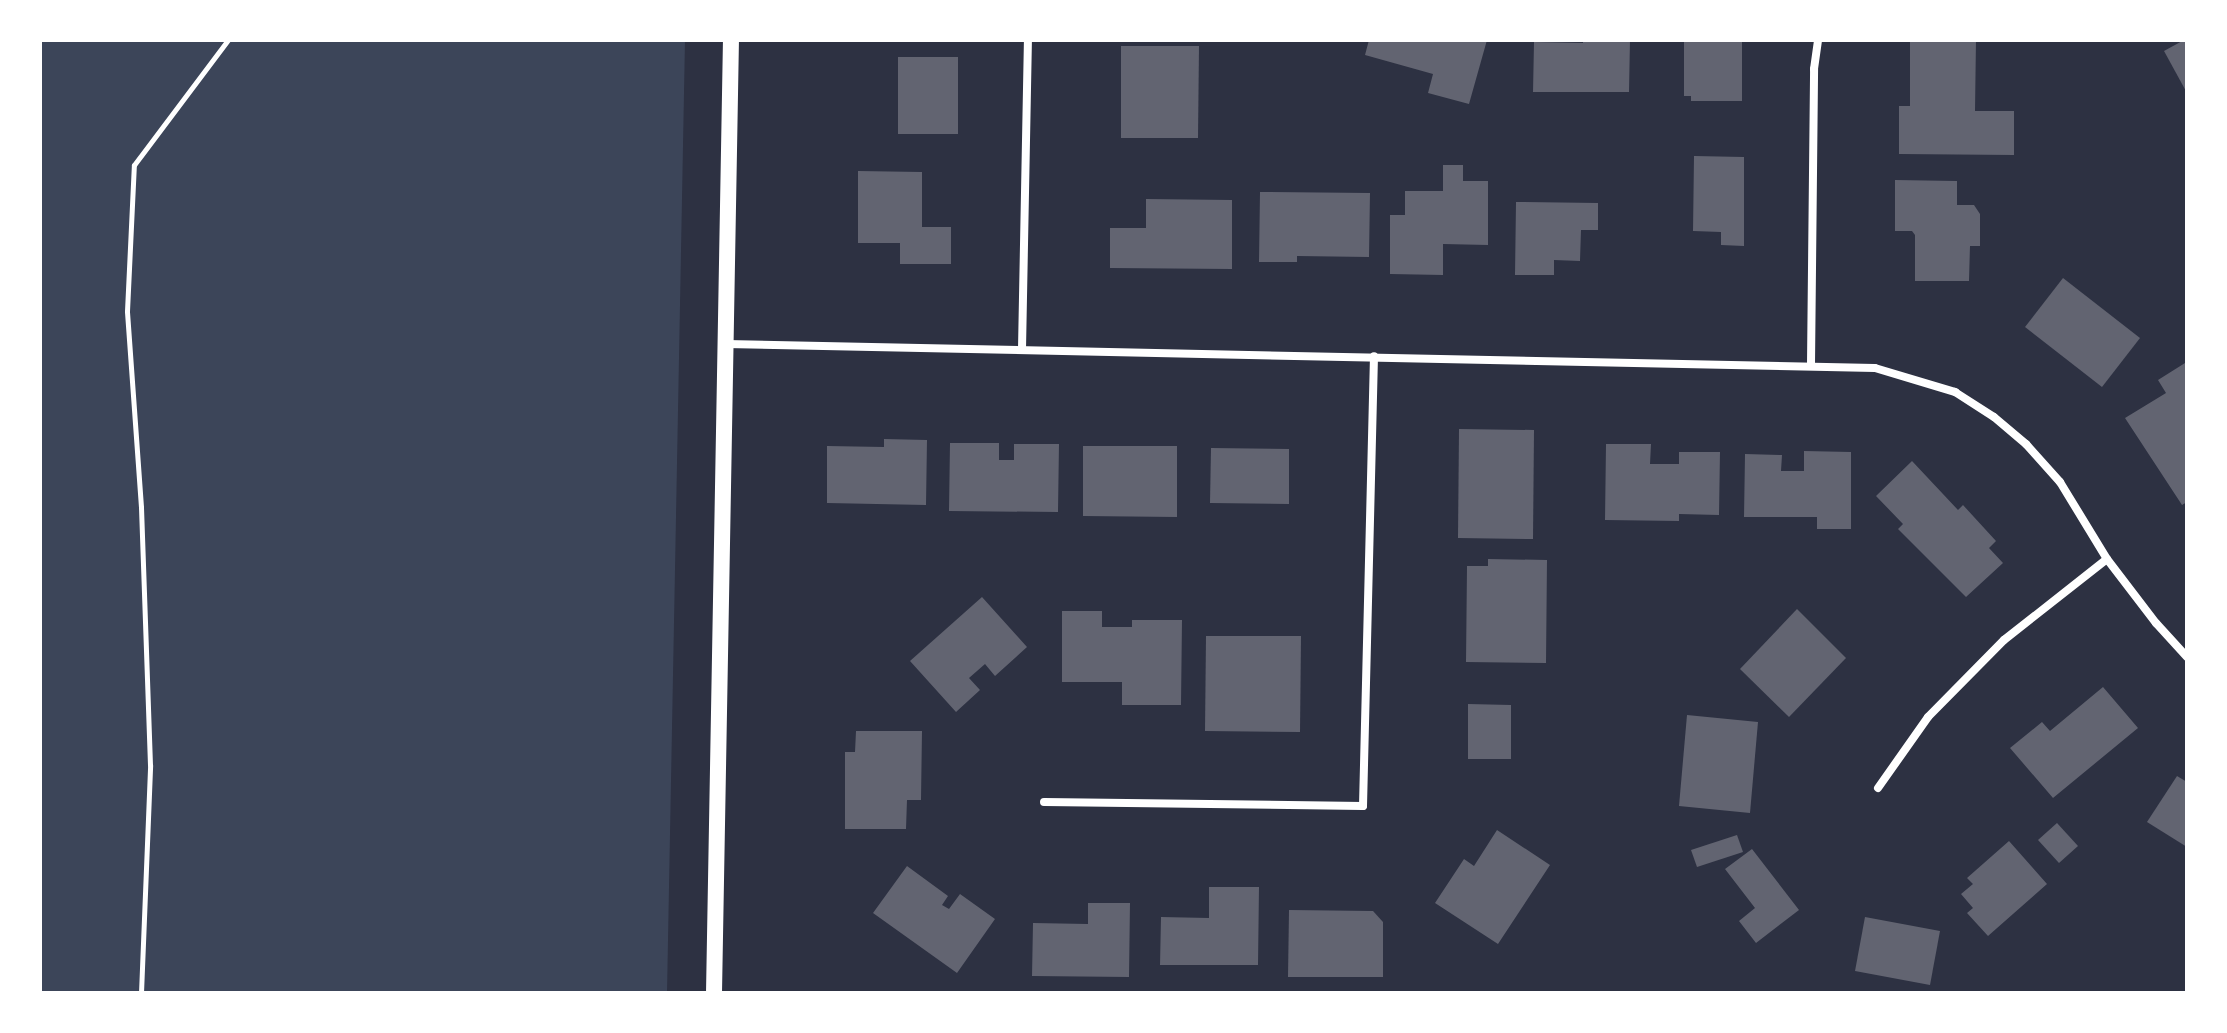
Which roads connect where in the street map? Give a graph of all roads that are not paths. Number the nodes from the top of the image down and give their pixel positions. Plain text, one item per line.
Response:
1 (731, 40) edge
2 (1028, 40) edge
3 (1818, 40) edge
4 (725, 344) junction
5 (1022, 349) junction
6 (1374, 356) junction
7 (1811, 364) junction
8 (2107, 559) junction
9 (2187, 657) edge
10 (1878, 788) dead end
11 (1044, 802) dead end
12 (714, 993) edge

1 - 4 main road
2 - 5 street
3 - 7 street
4 - 5 street
4 - 12 main road
5 - 6 street
6 - 7 street
6 - 11 street
7 - 8 street
8 - 9 street
8 - 10 street

